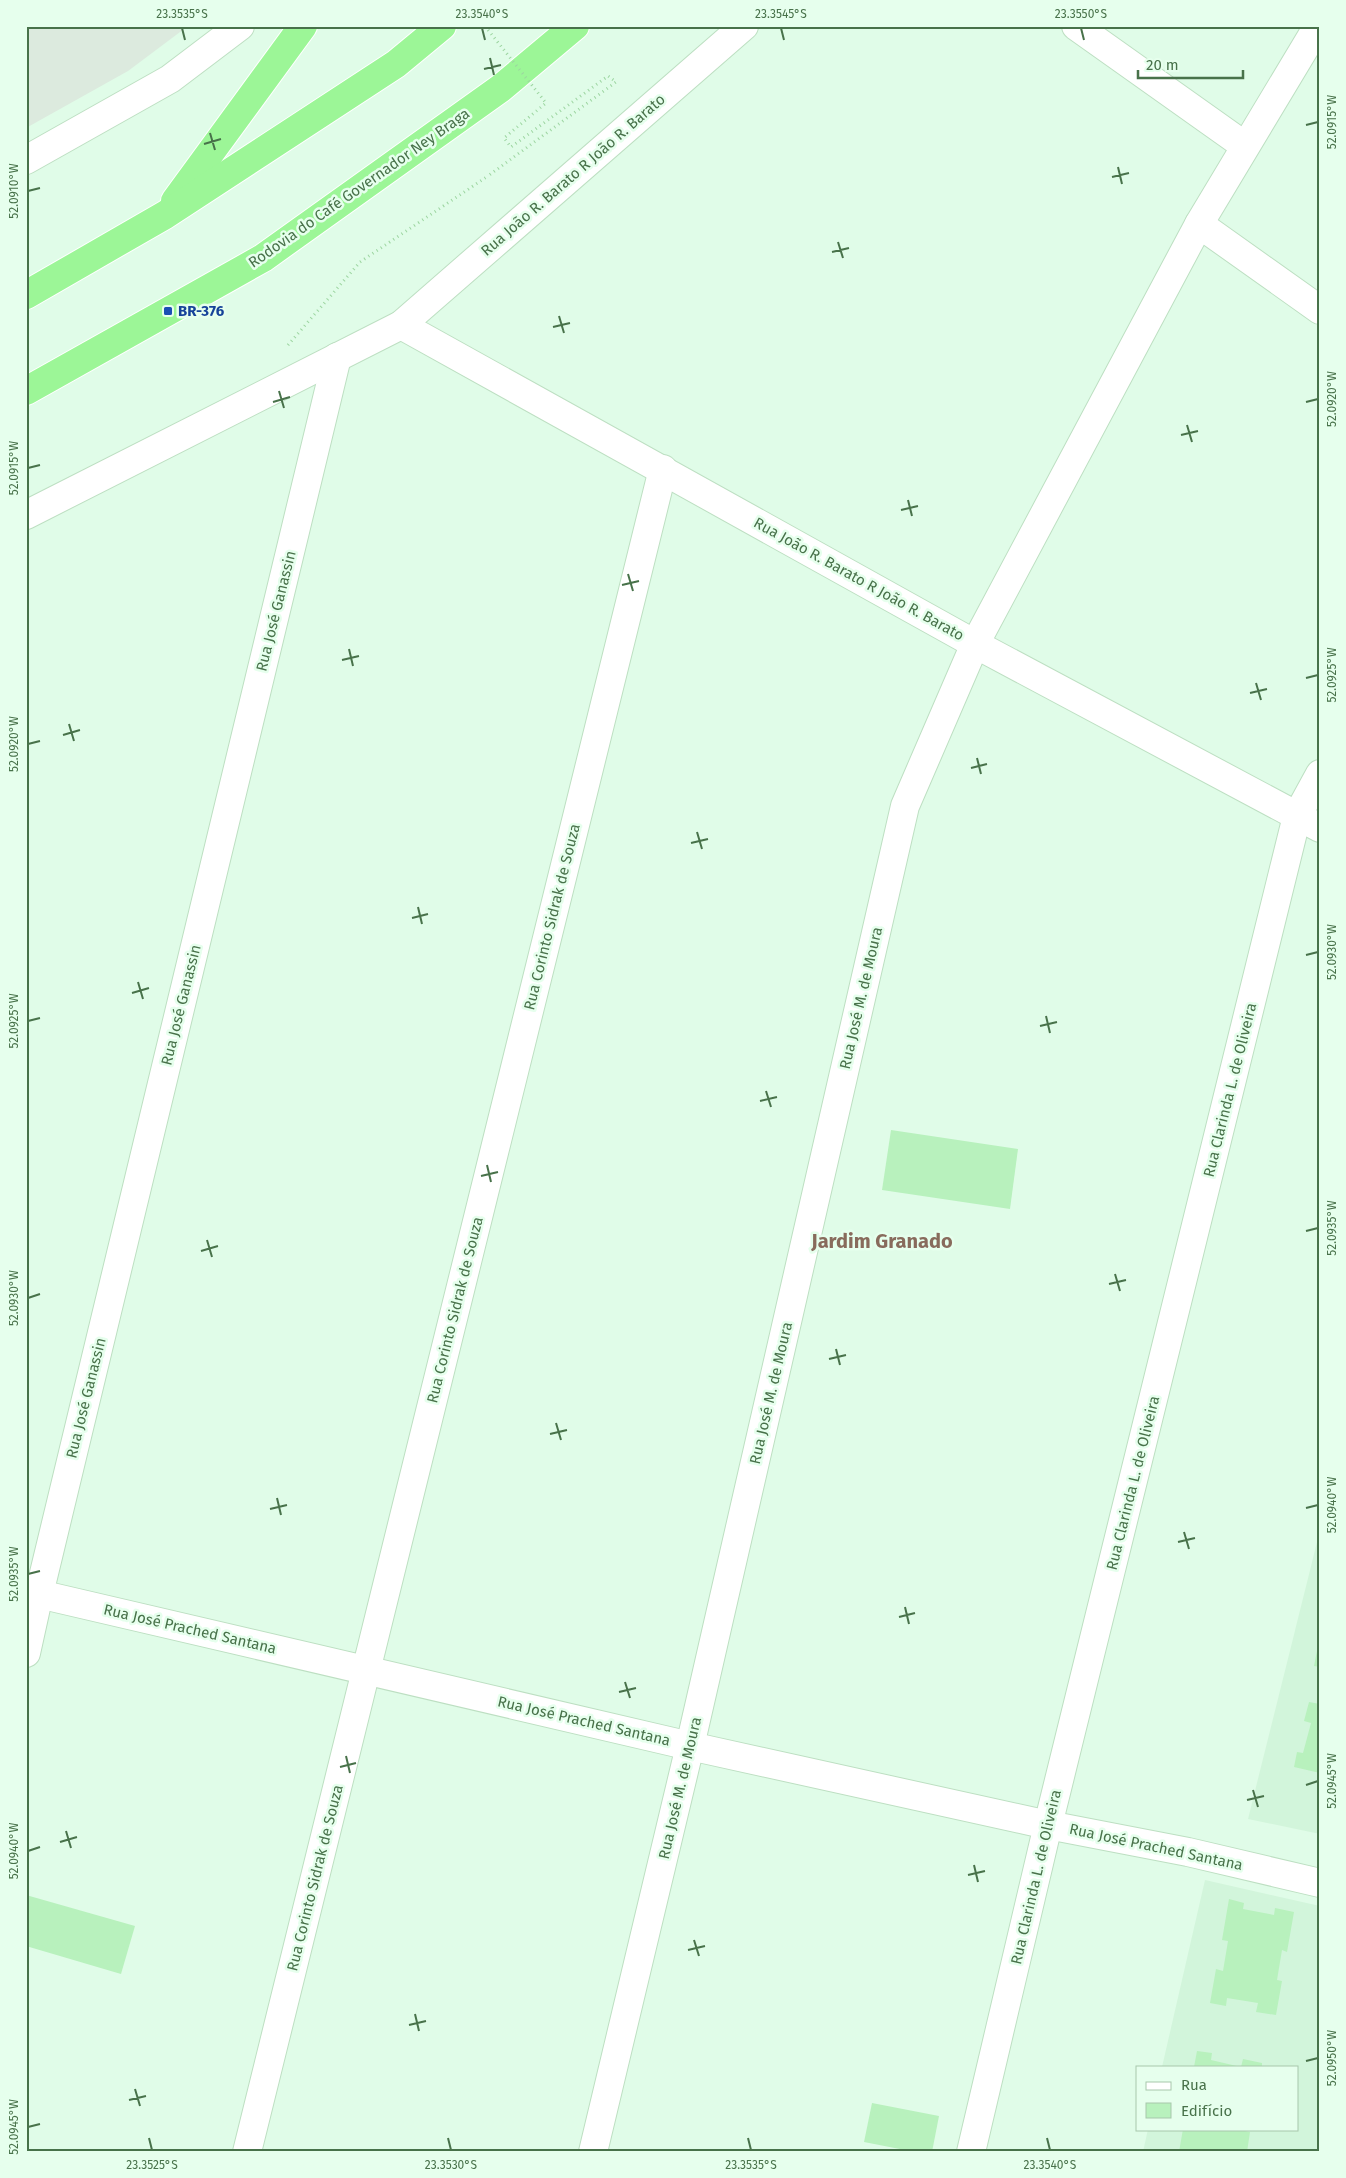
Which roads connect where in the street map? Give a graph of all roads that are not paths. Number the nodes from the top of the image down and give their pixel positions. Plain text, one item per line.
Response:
1 (240, 26) edge
2 (303, 26) edge
3 (442, 26) edge
4 (575, 26) edge
5 (744, 26) edge
6 (1076, 26) edge
7 (1318, 26) edge
8 (1245, 146) junction
9 (26, 160) edge
10 (165, 215) junction
11 (1199, 224) junction
12 (26, 295) edge
13 (1320, 310) edge
14 (401, 325) junction
15 (338, 357) junction
16 (26, 392) edge
17 (663, 469) junction
18 (26, 515) edge
19 (975, 644) junction
20 (1320, 774) edge
21 (1308, 822) edge
22 (32, 1592) edge
23 (26, 1653) edge
24 (366, 1670) junction
25 (690, 1746) junction
26 (1048, 1825) junction
27 (1320, 1883) edge
28 (247, 2152) edge
29 (593, 2152) edge
30 (971, 2152) edge

1 - 9 street
2 - 10 highway
3 - 10 highway
4 - 16 highway, Rodovia do Café Governador Ney Braga
5 - 14 street, Rua João R. Barato R João R. Barato
6 - 8 street
7 - 8 street, Rua José M. de Moura
8 - 11 street, Rua José M. de Moura
10 - 12 highway
11 - 13 street
11 - 19 street, Rua José M. de Moura
14 - 15 street, Rua João R. Barato R João R. Barato
14 - 17 street, Rua João R. Barato R João R. Barato
15 - 18 street, Rua João R. Barato R João R. Barato
15 - 22 street, Rua José Ganassin
17 - 19 street, Rua João R. Barato R João R. Barato
17 - 24 street, Rua Corinto Sidrak de Souza
19 - 21 street, Rua João R. Barato R João R. Barato
19 - 25 street, Rua José M. de Moura
20 - 21 street, Rua Clarinda L. de Oliveira
21 - 26 street, Rua Clarinda L. de Oliveira
22 - 23 street, Rua José Ganassin
22 - 24 street, Rua José Prached Santana
24 - 25 street, Rua José Prached Santana
24 - 28 street, Rua Corinto Sidrak de Souza
25 - 26 street, Rua José Prached Santana
25 - 29 street, Rua José M. de Moura
26 - 27 street, Rua José Prached Santana
26 - 30 street, Rua Clarinda L. de Oliveira

